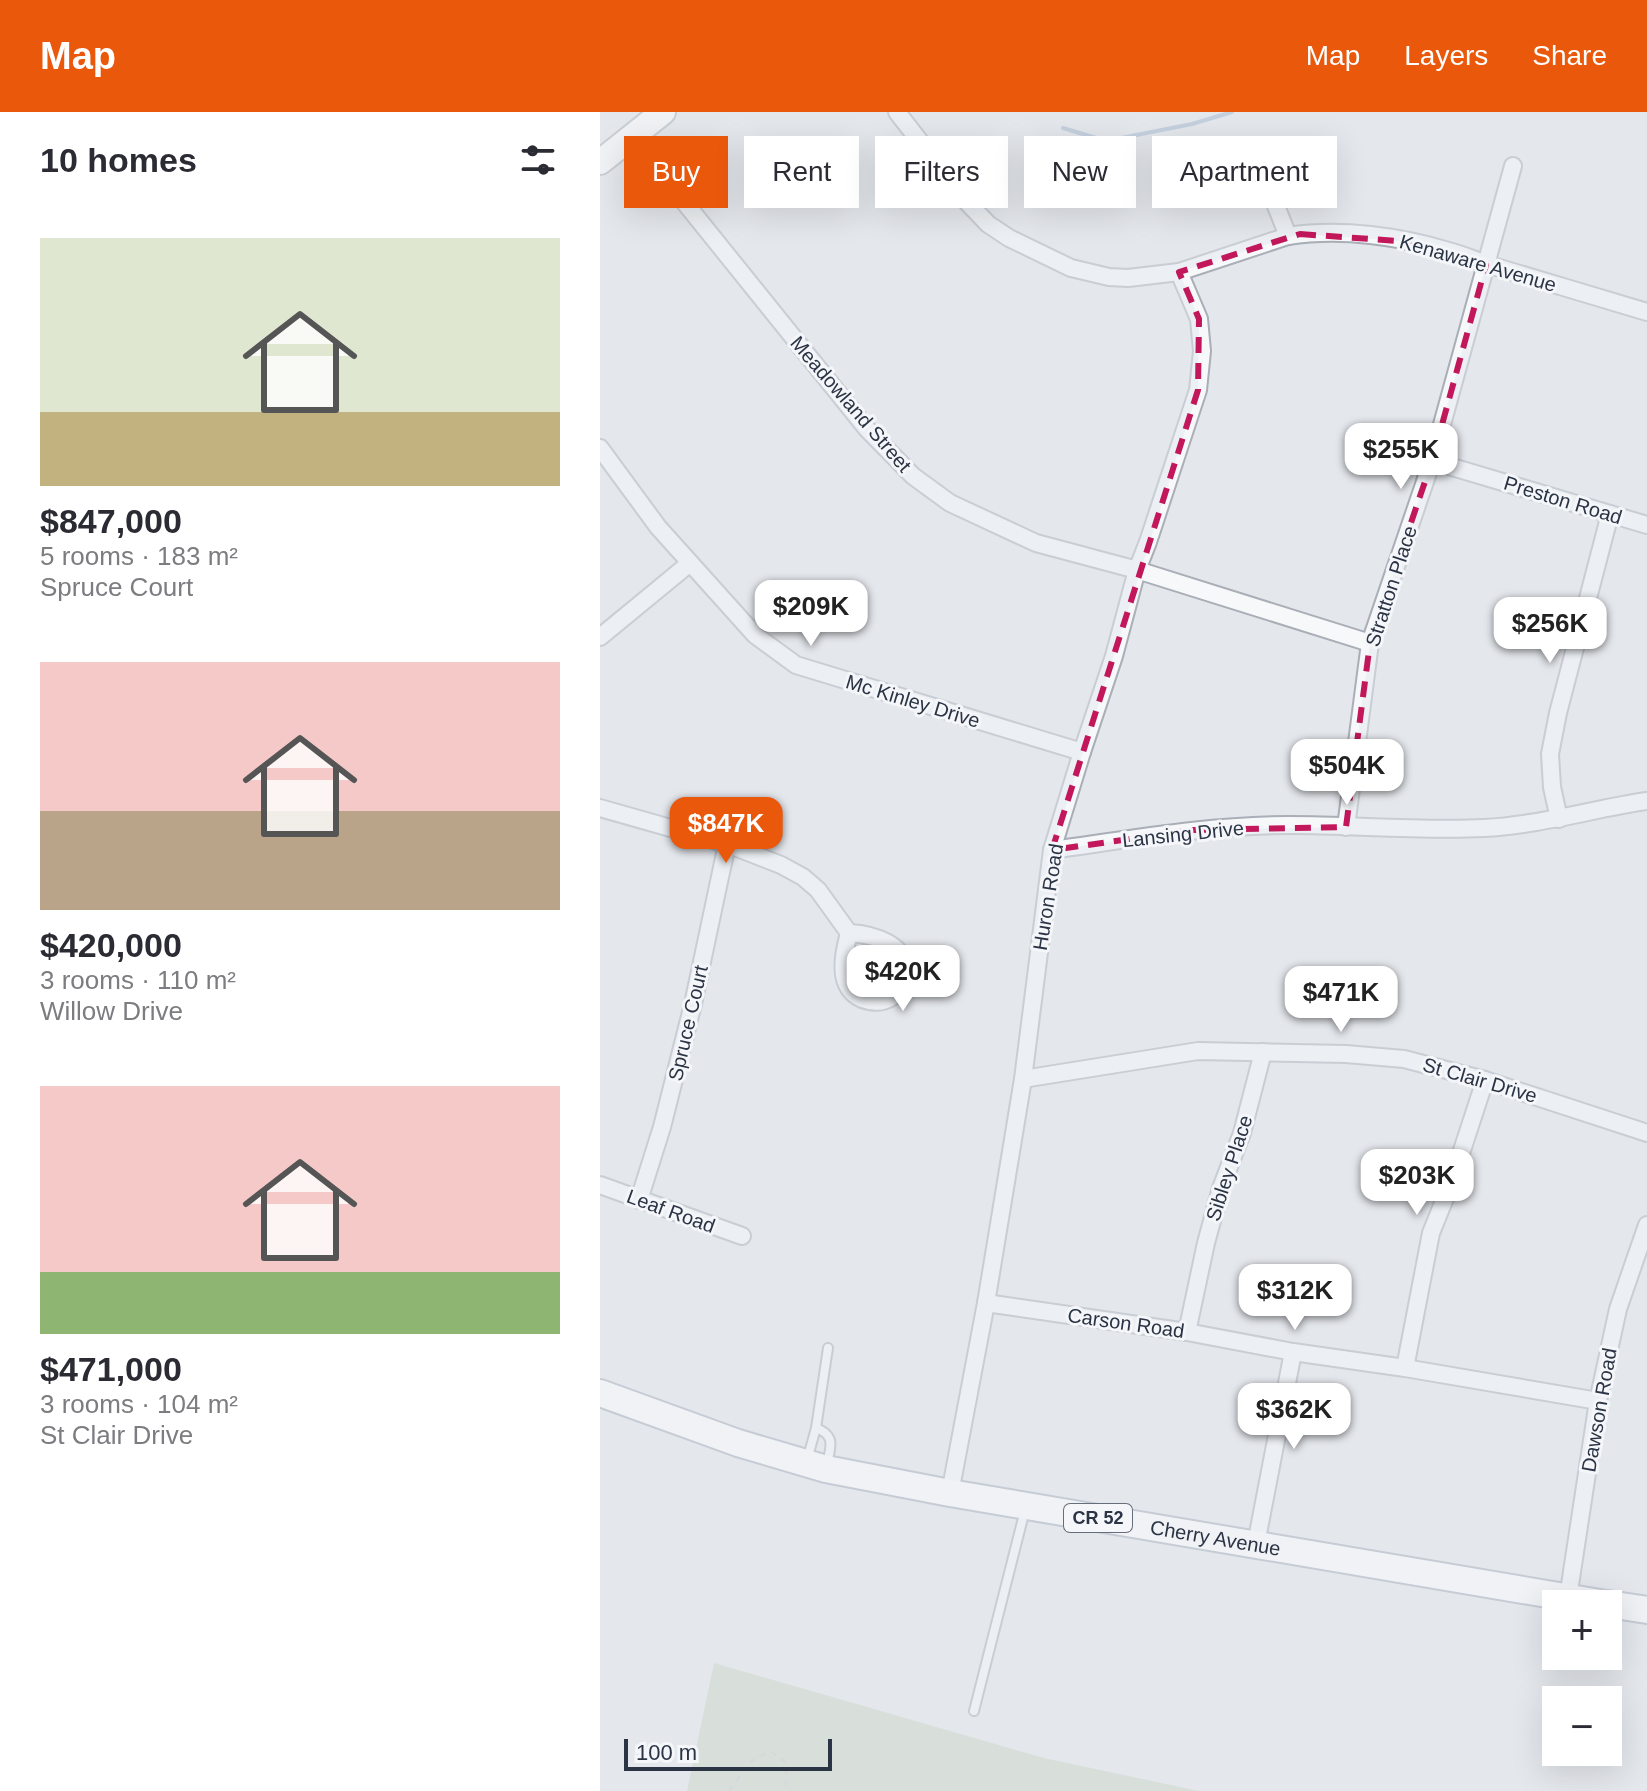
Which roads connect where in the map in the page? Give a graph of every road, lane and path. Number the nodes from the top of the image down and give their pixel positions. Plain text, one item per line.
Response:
1 (663, 112) edge
2 (897, 112) edge
3 (633, 136) edge
4 (624, 143) edge
5 (600, 162) edge
6 (1513, 166) dead end
7 (689, 208) edge
8 (1277, 208) edge
9 (1288, 236) junction
10 (1486, 265) junction
11 (1179, 272) junction
12 (1647, 312) edge
13 (600, 448) edge
14 (1432, 461) junction
15 (1610, 514) junction
16 (1647, 525) edge
17 (690, 563) junction
18 (1137, 570) junction
19 (600, 637) edge
20 (1370, 643) junction
21 (1082, 752) junction
22 (1647, 801) edge
23 (600, 808) edge
24 (1559, 819) junction
25 (1346, 827) junction
26 (727, 844) junction
27 (1052, 850) junction
28 (849, 933) junction
29 (1263, 1052) junction
30 (1023, 1079) junction
31 (1485, 1080) junction
32 (1647, 1133) edge
33 (600, 1185) edge
34 (639, 1200) junction
35 (1647, 1225) edge
36 (742, 1236) dead end
37 (986, 1303) junction
38 (1187, 1332) junction
39 (828, 1348) dead end
40 (1293, 1352) junction
41 (1405, 1368) junction
42 (600, 1393) edge
43 (1598, 1401) junction
44 (816, 1428) junction
45 (816, 1467) junction
46 (950, 1493) junction
47 (1027, 1506) junction
48 (1256, 1544) junction
49 (1569, 1590) edge
50 (1542, 1594) edge
51 (1622, 1606) edge
52 (1647, 1610) edge
53 (974, 1711) dead end
54 (729, 1791) edge
55 (785, 1791) edge

1 - 3 main road
2 - 11 street, Kenaware Avenue
4 - 5 main road
6 - 10 street, Stratton Place
7 - 18 street, Meadowland Street
8 - 9 street
9 - 10 street, Kenaware Avenue
9 - 11 street, Kenaware Avenue
10 - 12 street, Kenaware Avenue
10 - 14 street, Stratton Place
11 - 18 street, Huron Road
13 - 17 street, Mc Kinley Drive
14 - 15 street, Preston Road
14 - 20 street, Stratton Place
15 - 16 street, Preston Road
15 - 24 street
17 - 19 street
17 - 21 street, Mc Kinley Drive
18 - 20 street, Meadowland Street
18 - 21 street, Huron Road
20 - 25 street, Stratton Place
21 - 27 street, Huron Road
22 - 24 street, Lansing Drive
23 - 26 street
24 - 25 street, Lansing Drive
25 - 27 street, Lansing Drive
26 - 28 street
26 - 34 street, Spruce Court
27 - 30 street, Huron Road
28 - 28 street
29 - 30 street, St Clair Drive
29 - 31 street, St Clair Drive
29 - 38 street, Sibley Place
30 - 37 street, Huron Road
31 - 32 street, St Clair Drive
31 - 41 street
33 - 34 street, Leaf Road
34 - 36 street, Leaf Road
35 - 43 street, Dawson Road
37 - 38 street, Carson Road
37 - 46 street, Huron Road
38 - 40 street, Carson Road
39 - 44 lane
40 - 41 street, Carson Road
40 - 48 street
41 - 43 street, Carson Road
42 - 45 main road, Cherry Avenue / CR 52
43 - 49 street, Dawson Road
44 - 45 lane
44 - 45 lane
45 - 46 main road, Cherry Avenue / CR 52
46 - 47 main road, Cherry Avenue / CR 52
47 - 48 main road, Cherry Avenue / CR 52
47 - 53 lane
48 - 50 main road, Cherry Avenue / CR 52
51 - 52 main road, Cherry Avenue / CR 52
54 - 55 path

